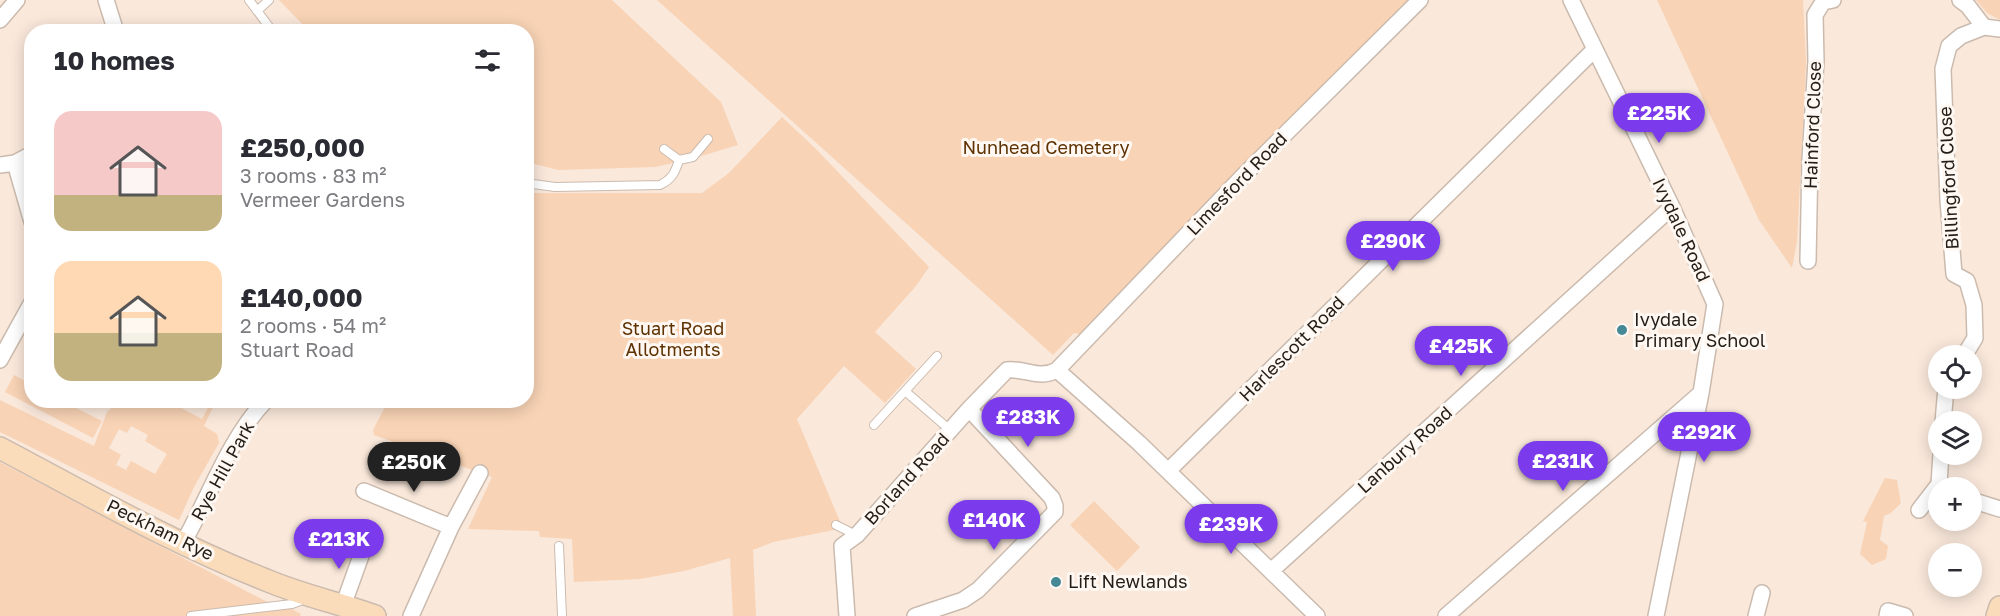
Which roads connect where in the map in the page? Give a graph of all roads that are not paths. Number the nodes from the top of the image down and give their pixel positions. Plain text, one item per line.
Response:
1 (17, 0) edge
2 (106, 0) edge
3 (249, 0) edge
4 (269, 0) edge
5 (1420, 0) edge
6 (1571, 0) edge
7 (1833, 0) edge
8 (1960, 0) edge
9 (257, 10) junction
10 (0, 20) edge
11 (114, 24) edge
12 (267, 24) edge
13 (1984, 27) junction
14 (2000, 29) edge
15 (1594, 50) junction
16 (708, 139) dead end
17 (664, 149) dead end
18 (24, 157) edge
19 (679, 160) junction
20 (7, 164) edge
21 (534, 184) edge
22 (24, 203) edge
23 (1672, 207) junction
24 (1808, 261) dead end
25 (24, 316) edge
26 (1971, 345) edge
27 (936, 356) dead end
28 (0, 360) edge
29 (1057, 370) junction
30 (905, 391) junction
31 (1701, 393) junction
32 (259, 408) edge
33 (969, 409) junction
34 (874, 425) dead end
35 (950, 430) junction
36 (0, 448) edge
37 (1168, 471) junction
38 (480, 473) dead end
39 (364, 490) dead end
40 (1928, 501) edge
41 (1982, 503) edge
42 (2000, 509) edge
43 (1920, 510) dead end
44 (836, 525) dead end
45 (451, 527) junction
46 (342, 530) dead end
47 (857, 536) junction
48 (183, 543) junction
49 (559, 546) dead end
50 (1271, 571) junction
51 (1762, 593) dead end
52 (325, 604) edge
53 (2000, 607) edge
54 (952, 611) edge
55 (191, 616) edge
56 (375, 616) edge
57 (411, 616) edge
58 (562, 616) edge
59 (847, 616) edge
60 (915, 616) edge
61 (1317, 616) edge
62 (1446, 616) edge
63 (1656, 616) edge
64 (1756, 616) edge
65 (1887, 616) edge
66 (1905, 616) edge
67 (1997, 616) edge

1 - 10 street
2 - 11 street
3 - 9 lane
4 - 9 lane
5 - 29 street, Limesford Road
6 - 15 street, Ivydale Road
7 - 24 street, Hainford Close
8 - 13 street
9 - 12 lane
13 - 14 street
13 - 26 street, Billingford Close
15 - 23 street, Ivydale Road
15 - 37 street, Harlescott Road
16 - 19 lane
17 - 19 lane
18 - 20 street
19 - 21 lane
20 - 22 street
23 - 31 street, Ivydale Road
23 - 50 street, Lanbury Road
25 - 28 street
27 - 30 lane
29 - 33 street, Borland Road
29 - 37 street
30 - 34 lane
30 - 35 lane
31 - 62 street
31 - 63 street, Ivydale Road
32 - 48 street, Rye Hill Park
33 - 35 street, Borland Road
33 - 54 street
35 - 47 street, Borland Road
36 - 48 street, Peckham Rye
37 - 50 street
38 - 45 street
39 - 45 street
40 - 43 street
41 - 42 street
44 - 47 lane
45 - 57 street
46 - 52 street
47 - 59 street, Borland Road
48 - 52 street, Peckham Rye
49 - 58 lane
50 - 61 street
51 - 64 street
52 - 55 lane
52 - 56 street, Peckham Rye
53 - 67 street
54 - 60 street
65 - 66 street

